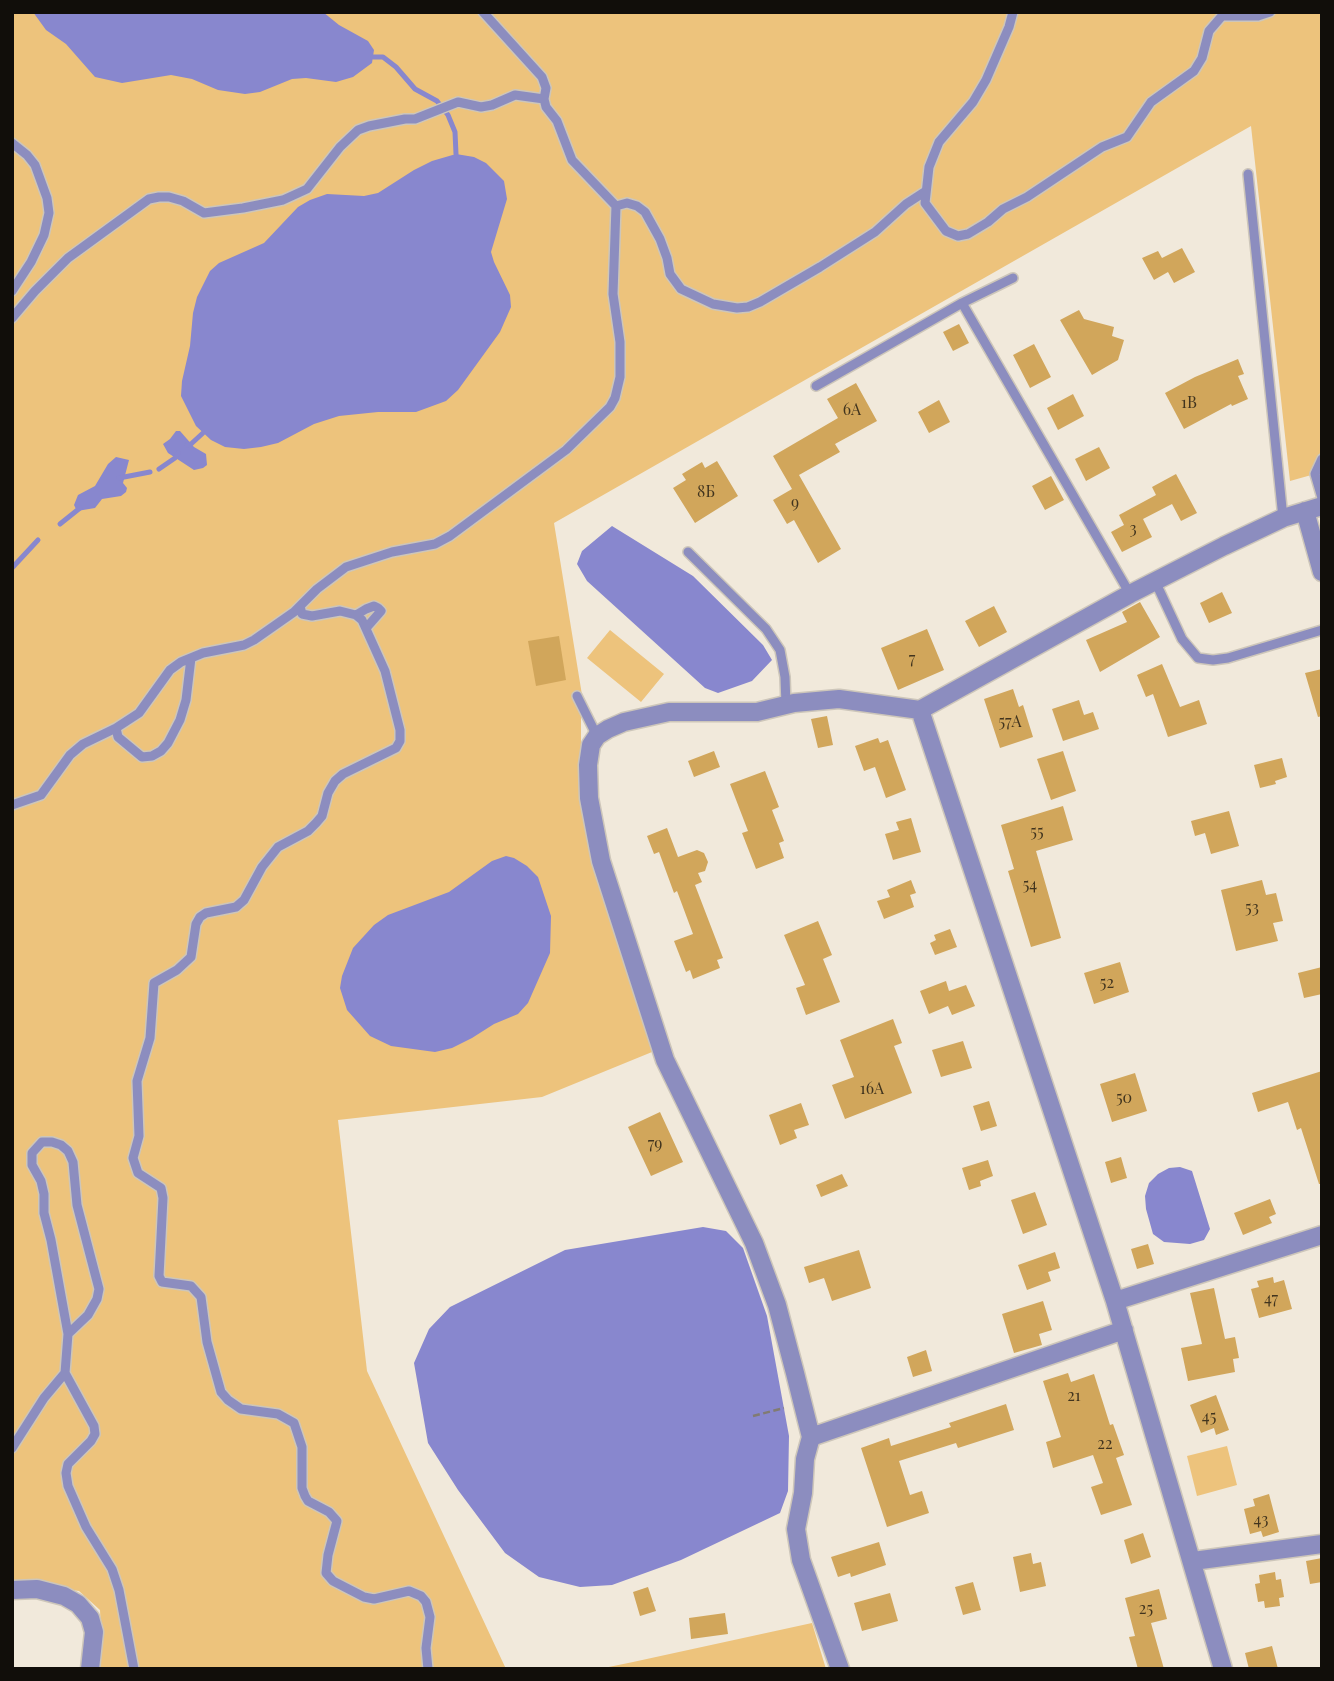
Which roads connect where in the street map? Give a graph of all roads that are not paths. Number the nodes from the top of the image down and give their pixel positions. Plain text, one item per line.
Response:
1 (483, 12) edge
2 (1013, 12) edge
3 (1270, 12) edge
4 (544, 99) junction
5 (12, 143) edge
6 (1248, 174) dead end
7 (926, 191) junction
8 (616, 206) junction
9 (1013, 278) dead end
10 (12, 291) edge
11 (962, 303) junction
12 (12, 318) edge
13 (816, 386) dead end
14 (1322, 459) edge
15 (1322, 498) edge
16 (1313, 509) edge
17 (1283, 519) junction
18 (688, 552) dead end
19 (1322, 572) edge
20 (1155, 581) junction
21 (1130, 594) junction
22 (300, 606) junction
23 (356, 615) junction
24 (367, 627) junction
25 (1322, 630) edge
26 (191, 658) junction
27 (577, 696) dead end
28 (786, 705) junction
29 (920, 710) junction
30 (116, 728) junction
31 (597, 736) junction
32 (12, 805) edge
33 (1322, 1236) edge
34 (1115, 1301) junction
35 (1124, 1330) junction
36 (68, 1334) junction
37 (65, 1373) junction
38 (811, 1437) junction
39 (12, 1448) edge
40 (1322, 1544) edge
41 (1193, 1561) junction
42 (12, 1590) edge
43 (90, 1669) edge
44 (134, 1669) edge
45 (428, 1669) edge
46 (840, 1669) edge
47 (1223, 1669) edge

1 - 4 lane
2 - 7 lane
3 - 7 lane
4 - 8 lane
4 - 12 lane
5 - 10 lane
6 - 17 lane
7 - 8 lane
8 - 22 lane
9 - 11 lane
11 - 13 lane
11 - 21 lane
14 - 15 lane
16 - 17 street
16 - 19 street
17 - 20 street
18 - 28 lane
20 - 21 street
20 - 25 lane
21 - 29 street
22 - 23 lane
22 - 26 lane
23 - 24 lane
23 - 24 lane
24 - 45 lane
26 - 30 lane
26 - 30 lane
27 - 31 lane
28 - 29 street
28 - 31 street
29 - 34 street
30 - 32 lane
31 - 38 street
33 - 34 street
34 - 35 street
35 - 38 street
35 - 41 street
36 - 36 lane
36 - 37 lane
37 - 39 lane
37 - 44 lane
38 - 46 street
40 - 41 street
41 - 47 street
42 - 43 street

